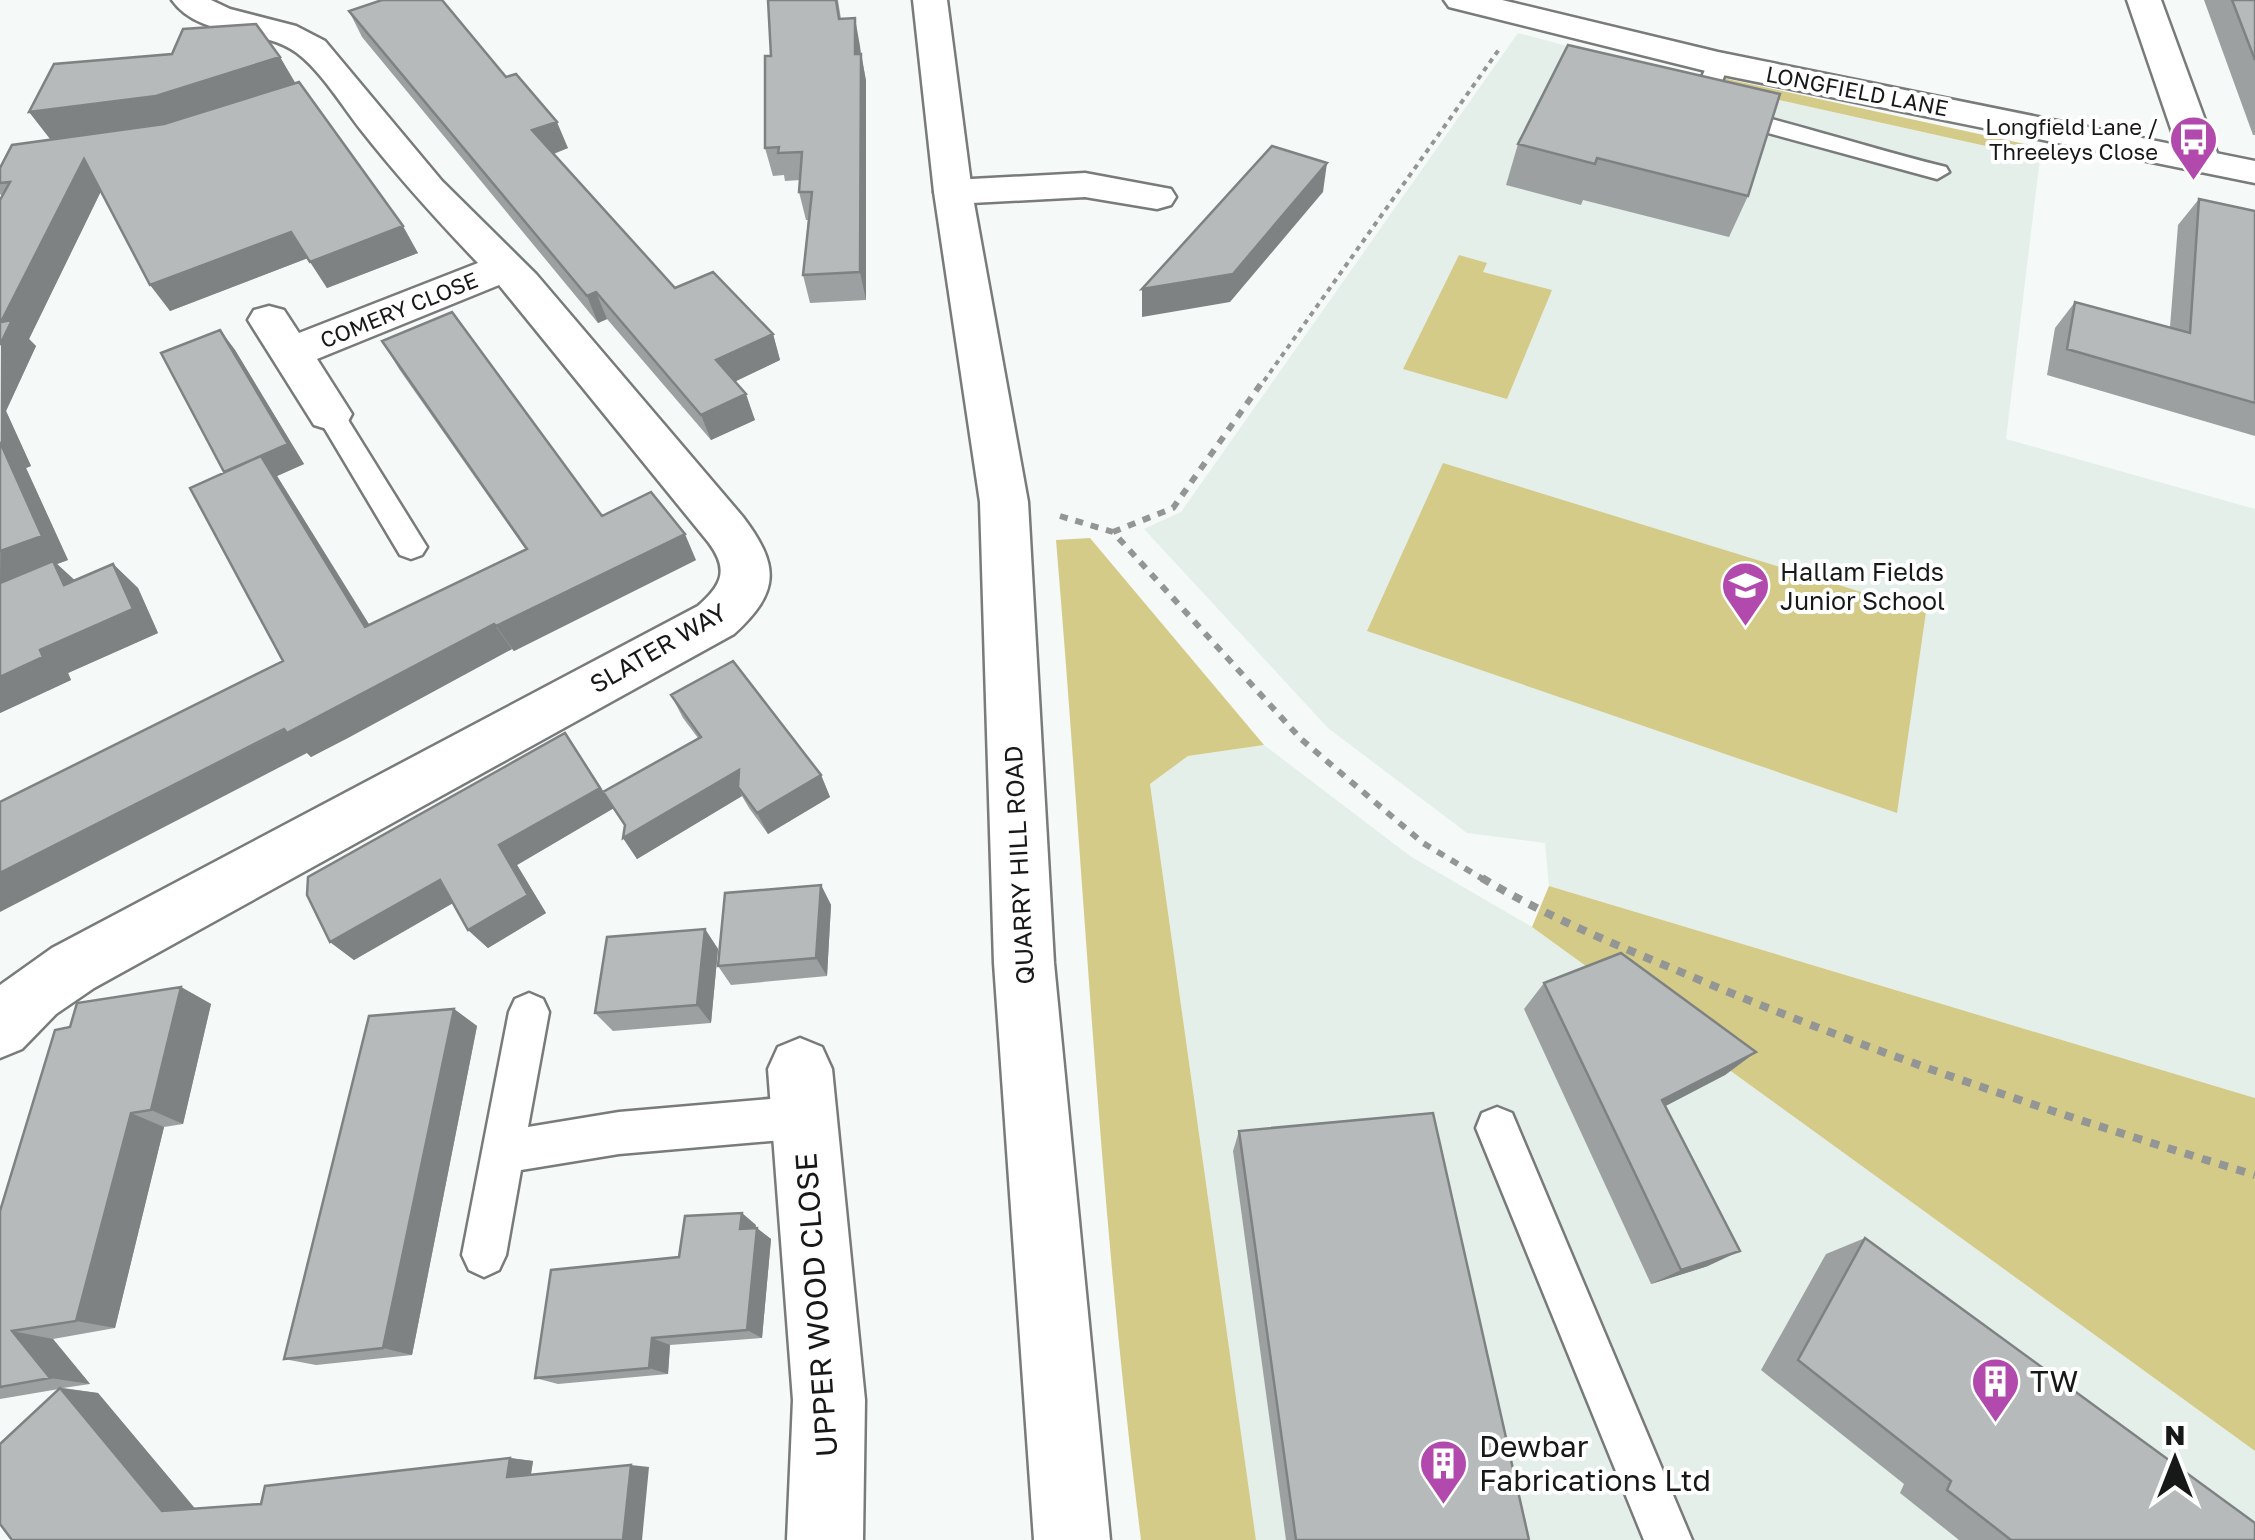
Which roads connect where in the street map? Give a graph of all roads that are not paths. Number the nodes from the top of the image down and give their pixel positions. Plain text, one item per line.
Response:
1 (189, 0) edge
2 (930, 0) edge
3 (1460, 0) edge
4 (2144, 0) edge
5 (1718, 63) junction
6 (2201, 161) junction
7 (1937, 172) dead end
8 (2255, 172) edge
9 (953, 192) junction
10 (1157, 197) dead end
11 (506, 267) junction
12 (330, 414) joint
13 (410, 547) dead end
14 (529, 1012) dead end
15 (0, 1028) edge
16 (802, 1093) joint
17 (1497, 1128) dead end
18 (504, 1152) junction
19 (484, 1255) dead end
20 (825, 1540) edge
21 (1072, 1540) edge
22 (1668, 1540) edge

1 - 11 street, SLATER WAY
2 - 9 street, QUARRY HILL ROAD
3 - 5 street, LONGFIELD LANE
4 - 6 street
5 - 6 street, LONGFIELD LANE
5 - 7 lane
6 - 8 street, LONGFIELD LANE
9 - 10 street
9 - 21 street, QUARRY HILL ROAD
11 - 12 street, COMERY CLOSE
11 - 15 street, SLATER WAY
12 - 13 lane, COMERY CLOSE
14 - 18 lane
16 - 18 lane
16 - 20 street, UPPER WOOD CLOSE
17 - 22 lane
18 - 19 lane

